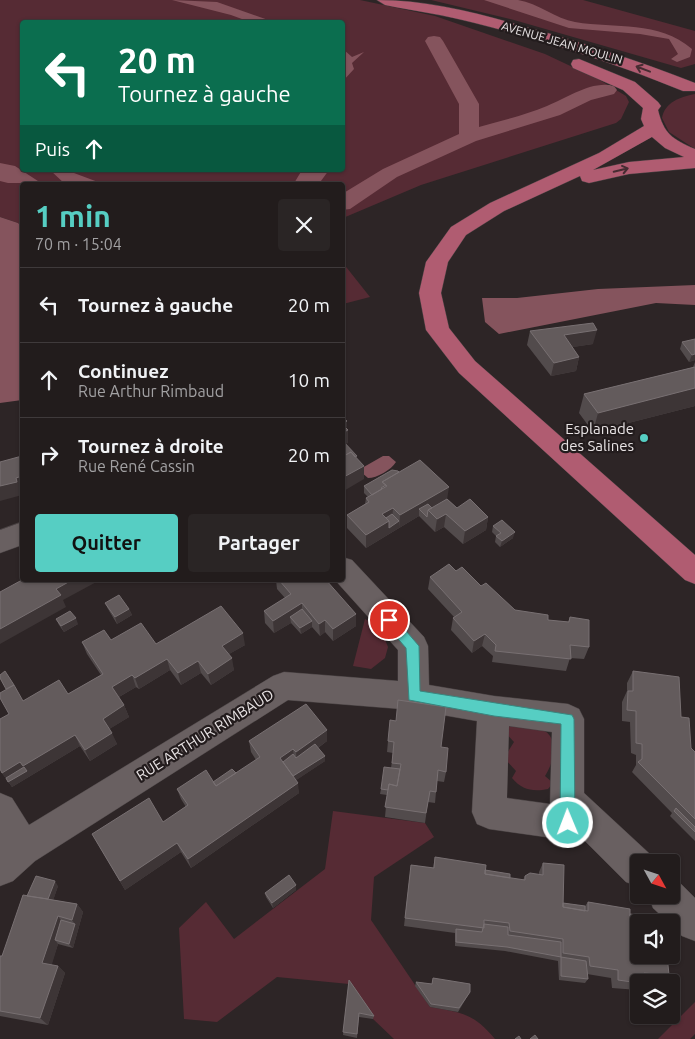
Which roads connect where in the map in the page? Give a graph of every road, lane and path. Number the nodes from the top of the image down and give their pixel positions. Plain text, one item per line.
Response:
1 (385, 0) edge
2 (432, 11) junction
3 (692, 86) edge
4 (652, 106) junction
5 (654, 128) junction
6 (695, 155) edge
7 (695, 162) edge
8 (539, 188) junction
9 (20, 534) edge
10 (0, 542) edge
11 (345, 571) edge
12 (695, 572) edge
13 (414, 696) junction
14 (494, 710) junction
15 (567, 800) junction
16 (0, 810) edge
17 (11, 859) edge
18 (630, 860) edge
19 (675, 904) edge
20 (695, 924) edge

1 - 2 main road, AVENUE JEAN MOULIN
3 -> 2 main road, AVENUE JEAN MOULIN
2 - 4 main road, AVENUE JEAN MOULIN
3 - 4 main road
4 - 5 main road
5 - 6 main road
5 - 8 main road
8 -> 7 main road
8 - 12 main road
9 - 10 street
11 - 13 street
13 - 14 street, RUE ARTHUR RIMBAUD
13 - 17 street, RUE ARTHUR RIMBAUD
14 - 15 street, RUE ARTHUR RIMBAUD
14 - 15 street
15 - 18 street
16 - 17 street
19 - 20 street

